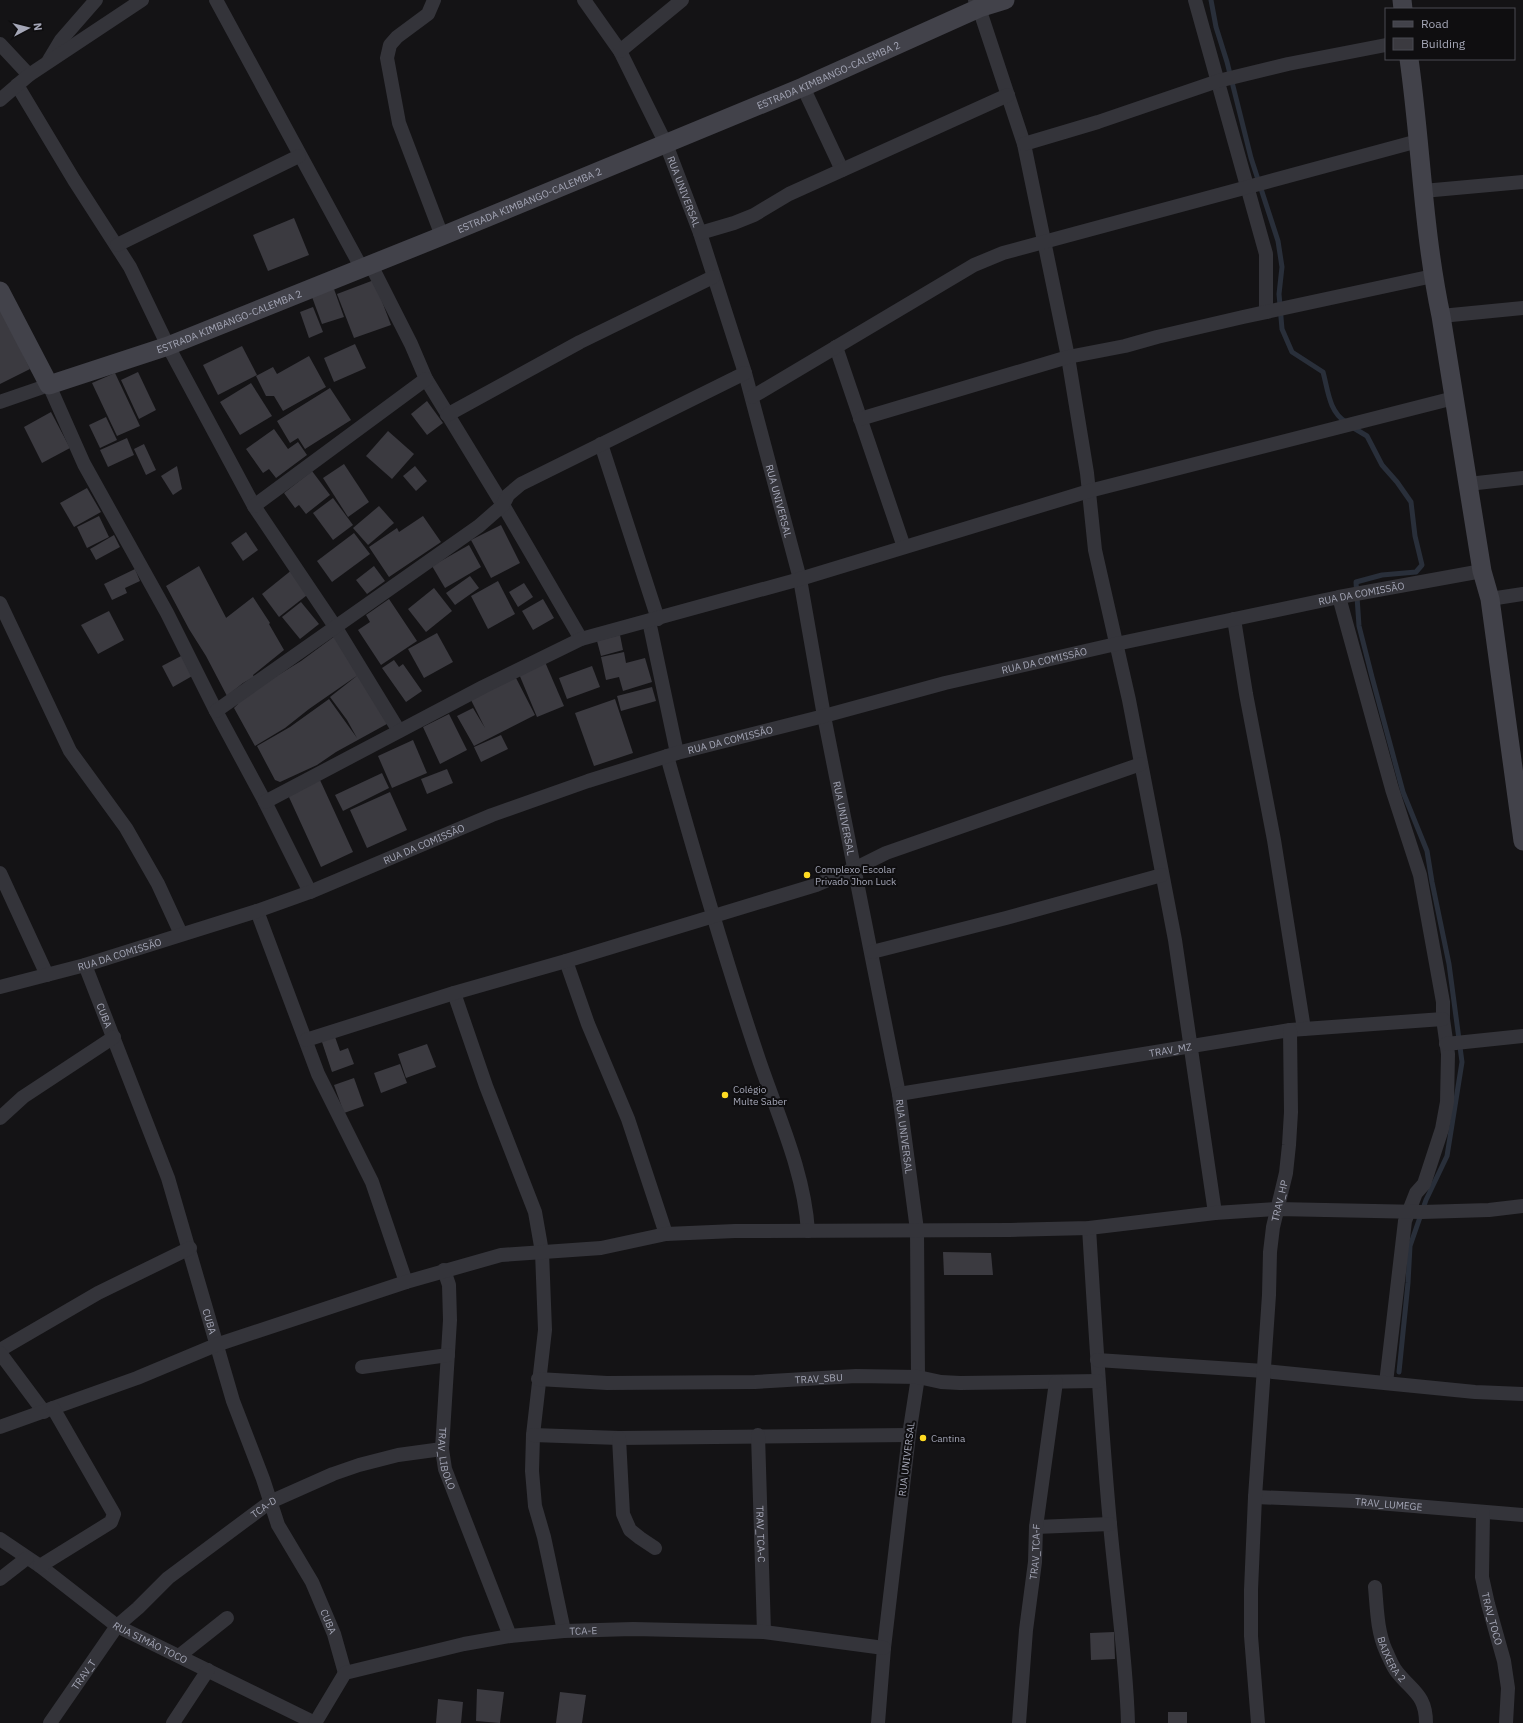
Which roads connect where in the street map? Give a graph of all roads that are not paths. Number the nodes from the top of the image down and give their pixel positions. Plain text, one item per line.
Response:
1 (96, 0) edge
2 (141, 0) edge
3 (216, 0) edge
4 (434, 0) edge
5 (584, 0) edge
6 (682, 0) edge
7 (1005, 0) edge
8 (1195, 0) edge
9 (977, 4) edge
10 (0, 44) edge
11 (1385, 45) edge
12 (620, 51) junction
13 (1409, 60) edge
14 (47, 64) junction
15 (29, 75) junction
16 (1218, 82) junction
17 (17, 85) junction
18 (803, 87) junction
19 (1008, 95) junction
20 (0, 100) edge
21 (1418, 141) junction
22 (666, 144) junction
23 (1024, 144) junction
24 (299, 156) junction
25 (842, 170) junction
26 (1523, 182) edge
27 (1247, 187) junction
28 (1423, 191) junction
29 (700, 233) junction
30 (442, 236) junction
31 (1045, 241) junction
32 (117, 245) junction
33 (366, 266) junction
34 (1433, 276) junction
35 (713, 277) junction
36 (0, 291) edge
37 (1523, 308) edge
38 (1266, 312) junction
39 (1441, 316) junction
40 (168, 346) junction
41 (836, 347) junction
42 (1068, 357) junction
43 (745, 373) junction
44 (426, 379) junction
45 (48, 385) junction
46 (752, 397) junction
47 (1454, 398) junction
48 (0, 402) edge
49 (448, 415) junction
50 (860, 418) junction
51 (601, 444) junction
52 (1523, 478) edge
53 (1468, 484) junction
54 (1089, 491) junction
55 (503, 505) junction
56 (254, 506) junction
57 (904, 547) junction
58 (1482, 571) junction
59 (800, 579) junction
60 (1523, 594) edge
61 (1339, 598) junction
62 (1490, 599) junction
63 (0, 603) edge
64 (1234, 619) junction
65 (654, 620) junction
66 (336, 628) junction
67 (582, 640) junction
68 (1116, 644) junction
69 (216, 711) junction
70 (824, 716) junction
71 (400, 731) junction
72 (672, 755) junction
73 (1141, 764) junction
74 (265, 802) junction
75 (1523, 841) edge
76 (854, 869) junction
77 (0, 873) edge
78 (1162, 875) junction
79 (310, 892) junction
80 (257, 911) junction
81 (712, 915) junction
82 (181, 934) junction
83 (872, 952) junction
84 (566, 961) junction
85 (85, 965) junction
86 (46, 976) junction
87 (0, 987) edge
88 (454, 993) junction
89 (1443, 1019) junction
90 (1297, 1030) junction
91 (1523, 1036) edge
92 (114, 1037) junction
93 (306, 1040) junction
94 (1446, 1044) junction
95 (1191, 1046) junction
96 (899, 1094) junction
97 (0, 1118) edge
98 (1523, 1206) edge
99 (1277, 1209) junction
100 (1409, 1212) junction
101 (1215, 1213) junction
102 (1089, 1228) junction
103 (808, 1230) junction
104 (917, 1230) junction
105 (666, 1234) junction
106 (190, 1248) junction
107 (542, 1252) junction
108 (444, 1270) junction
109 (406, 1282) junction
110 (216, 1345) junction
111 (0, 1350) edge
112 (0, 1353) edge
113 (448, 1355) junction
114 (1097, 1360) junction
115 (362, 1367) dead end
116 (1264, 1371) junction
117 (918, 1377) junction
118 (538, 1379) junction
119 (1098, 1381) junction
120 (1056, 1382) junction
121 (1386, 1383) junction
122 (1523, 1394) edge
123 (48, 1410) junction
124 (0, 1427) edge
125 (533, 1435) junction
126 (909, 1435) junction
127 (758, 1436) junction
128 (619, 1438) junction
129 (442, 1449) junction
130 (1255, 1497) junction
131 (270, 1502) junction
132 (1484, 1513) junction
133 (1523, 1516) edge
134 (1110, 1524) junction
135 (1036, 1527) junction
136 (0, 1539) edge
137 (655, 1548) dead end
138 (27, 1558) junction
139 (40, 1566) junction
140 (0, 1579) edge
141 (1375, 1587) dead end
142 (227, 1618) dead end
143 (117, 1626) junction
144 (564, 1631) junction
145 (764, 1632) junction
146 (510, 1636) junction
147 (884, 1648) junction
148 (179, 1656) junction
149 (208, 1670) junction
150 (345, 1673) junction
151 (50, 1723) edge
152 (173, 1723) edge
153 (315, 1723) edge
154 (878, 1723) edge
155 (1019, 1723) edge
156 (1128, 1723) edge
157 (1258, 1723) edge
158 (1426, 1723) edge
159 (1506, 1723) edge

1 - 14 street
2 - 14 street
3 - 24 street
4 - 30 street
5 - 12 street, RUA UNIVERSAL
6 - 12 street
7 - 9 main road, ESTRADA KIMBANGO-CALEMBA 2
8 - 16 street
9 - 18 main road, ESTRADA KIMBANGO-CALEMBA 2
9 - 19 street
10 - 15 street
11 - 16 street
12 - 22 street, RUA UNIVERSAL
13 - 21 main road
14 - 15 street
15 - 17 street
16 - 23 street
16 - 27 street
17 - 20 street
17 - 32 street
18 - 22 main road, ESTRADA KIMBANGO-CALEMBA 2
18 - 25 street
19 - 23 street
19 - 25 street
21 - 27 street
21 - 28 main road
22 - 29 street, RUA UNIVERSAL
22 - 30 main road, ESTRADA KIMBANGO-CALEMBA 2
23 - 31 street
24 - 32 street
24 - 33 street
25 - 29 street
26 - 28 street
27 - 31 street
27 - 38 street
28 - 34 main road
29 - 35 street, RUA UNIVERSAL
30 - 33 main road, ESTRADA KIMBANGO-CALEMBA 2
31 - 41 street
31 - 42 street
32 - 40 street
33 - 40 main road, ESTRADA KIMBANGO-CALEMBA 2
33 - 44 street
34 - 38 street
34 - 39 main road
35 - 43 street, RUA UNIVERSAL
35 - 49 street
36 - 45 main road
37 - 39 street
38 - 42 street
39 - 47 main road
40 - 45 main road, ESTRADA KIMBANGO-CALEMBA 2
40 - 56 street
41 - 46 street
41 - 50 street
42 - 50 street
42 - 54 street
43 - 46 street, RUA UNIVERSAL
43 - 51 street
44 - 49 street
44 - 56 street
45 - 48 street, ESTRADA KIMBANGO-CALEMBA 2
45 - 69 street
46 - 59 street, RUA UNIVERSAL
47 - 53 main road
47 - 54 street
49 - 55 street
50 - 57 street
51 - 55 street
51 - 65 street
52 - 53 street
53 - 58 main road
54 - 57 street
54 - 68 street
55 - 66 street
55 - 67 street
56 - 66 street
57 - 59 street
58 - 61 street, RUA DA COMISSÃO
58 - 62 main road
59 - 65 street
59 - 70 street, RUA UNIVERSAL
60 - 62 street
61 - 64 street, RUA DA COMISSÃO
61 - 89 street
62 - 75 main road
63 - 82 street
64 - 68 street, RUA DA COMISSÃO
64 - 90 street, TRAV_HP
65 - 67 street
65 - 72 street
66 - 69 street
66 - 71 street
67 - 71 street
68 - 70 street, RUA DA COMISSÃO
68 - 73 street
69 - 74 street
70 - 72 street, RUA DA COMISSÃO
70 - 76 street, RUA UNIVERSAL
71 - 74 street
72 - 79 street, RUA DA COMISSÃO
72 - 81 street
73 - 76 street
73 - 78 street
74 - 79 street
76 - 81 street
76 - 83 street, RUA UNIVERSAL
77 - 86 street
78 - 83 street
78 - 95 street
79 - 80 street, RUA DA COMISSÃO
80 - 82 street, RUA DA COMISSÃO
80 - 93 street
81 - 84 street
81 - 103 street
82 - 85 street, RUA DA COMISSÃO
83 - 96 street, RUA UNIVERSAL
84 - 88 street
84 - 105 street
85 - 86 street, RUA DA COMISSÃO
85 - 92 street, CUBA
86 - 87 street, RUA DA COMISSÃO
88 - 93 street
88 - 107 street
89 - 90 street, TRAV_MZ
89 - 94 street
90 - 95 street, TRAV_MZ
90 - 99 street, TRAV_HP
91 - 94 street
92 - 97 street
92 - 106 street, CUBA
93 - 109 street
94 - 100 street
95 - 96 street, TRAV_MZ
95 - 101 street
96 - 104 street, RUA UNIVERSAL
98 - 100 street
99 - 100 street
99 - 101 street
99 - 116 street, TRAV_HP
100 - 121 street
101 - 102 street
102 - 104 street
102 - 114 street
103 - 104 street
103 - 105 street
104 - 117 street, RUA UNIVERSAL
105 - 107 street
106 - 110 street, CUBA
106 - 111 street
107 - 108 street
107 - 118 street
108 - 109 street
108 - 113 street, TRAV_LIBOLO
109 - 110 street
110 - 123 street
110 - 131 street, CUBA
112 - 123 street
113 - 115 street
113 - 129 street, TRAV_LIBOLO
114 - 116 street
114 - 119 street
116 - 121 street
116 - 130 street, TRAV_HP
117 - 118 street, TRAV_SBU
117 - 120 street, TRAV_SBU
117 - 126 street, RUA UNIVERSAL
118 - 125 street
119 - 120 street, TRAV_SBU
119 - 134 street
120 - 135 street, TRAV_TCA-F
121 - 122 street
123 - 124 street
123 - 139 street
125 - 128 street
125 - 144 street
126 - 127 street
126 - 147 street, RUA UNIVERSAL
127 - 128 street
127 - 145 street, TRAV_TCA-C
128 - 137 street
129 - 131 street, TCA-D
129 - 146 street, TRAV_LIBOLO
130 - 132 street, TRAV_LUMEGE
130 - 157 street, TRAV_HP
131 - 143 street, TCA-D
131 - 150 street, CUBA
132 - 133 street, TRAV_LUMEGE
132 - 159 street, TRAV_TOCO
134 - 135 street
134 - 156 street
135 - 155 street, TRAV_TCA-F
136 - 138 street, RUA SIMÃO TOCO
138 - 139 street, RUA SIMÃO TOCO
138 - 140 street
139 - 143 street, RUA SIMÃO TOCO
141 - 158 street, BAIXERA 2
142 - 148 street
143 - 148 street, RUA SIMÃO TOCO
143 - 151 street, TRAV_T
144 - 145 street, TCA-E
144 - 146 street, TCA-E
145 - 147 street, TCA-E
146 - 150 street, TCA-E
147 - 154 street, RUA UNIVERSAL
148 - 149 street, RUA SIMÃO TOCO
149 - 152 street
149 - 153 street, RUA SIMÃO TOCO
150 - 153 street

